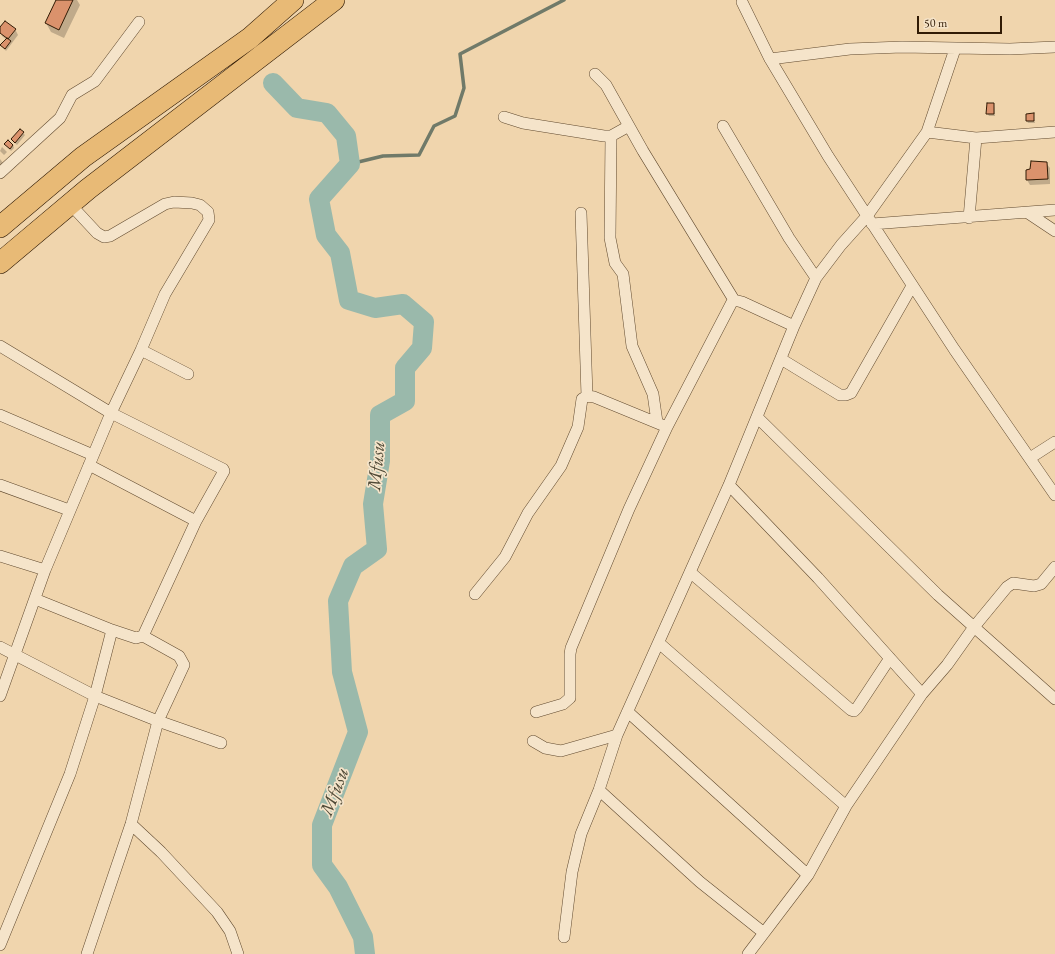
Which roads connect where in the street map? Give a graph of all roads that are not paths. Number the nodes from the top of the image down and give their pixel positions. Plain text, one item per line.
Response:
1 (293, 0) edge
2 (334, 0) edge
3 (742, 2) dead end
4 (139, 22) dead end
5 (1055, 47) edge
6 (955, 49) junction
7 (770, 59) junction
8 (595, 74) dead end
9 (504, 118) dead end
10 (629, 126) junction
11 (723, 126) dead end
12 (927, 132) junction
13 (1055, 132) edge
14 (611, 136) junction
15 (976, 138) junction
16 (0, 173) edge
17 (70, 204) junction
18 (1055, 210) edge
19 (580, 213) dead end
20 (1028, 213) junction
21 (969, 218) junction
22 (870, 220) junction
23 (0, 227) edge
24 (1055, 231) edge
25 (0, 263) edge
26 (816, 278) junction
27 (912, 286) junction
28 (734, 300) junction
29 (794, 326) junction
30 (0, 346) edge
31 (141, 350) junction
32 (781, 359) junction
33 (188, 374) dead end
34 (587, 396) junction
35 (111, 412) junction
36 (0, 415) edge
37 (757, 417) junction
38 (662, 425) junction
39 (1055, 442) edge
40 (1030, 458) junction
41 (91, 460) junction
42 (0, 485) edge
43 (728, 486) junction
44 (1055, 495) edge
45 (69, 510) junction
46 (196, 521) junction
47 (0, 556) edge
48 (1055, 567) edge
49 (45, 570) junction
50 (690, 572) junction
51 (475, 594) dead end
52 (35, 599) junction
53 (974, 627) junction
54 (112, 630) junction
55 (143, 636) junction
56 (659, 643) junction
57 (0, 647) edge
58 (15, 655) junction
59 (890, 658) junction
60 (922, 694) junction
61 (0, 696) edge
62 (95, 696) junction
63 (1055, 699) edge
64 (536, 712) dead end
65 (628, 712) junction
66 (158, 721) junction
67 (617, 735) junction
68 (533, 741) dead end
69 (221, 743) dead end
70 (599, 790) junction
71 (846, 806) junction
72 (131, 824) junction
73 (808, 876) junction
74 (764, 933) junction
75 (564, 937) dead end
76 (0, 945) edge
77 (87, 954) edge
78 (238, 954) edge
79 (748, 954) edge

1 - 23 highway
2 - 17 highway
3 - 7 street
4 - 16 street
5 - 6 street
6 - 7 street
6 - 12 street
7 - 22 street
8 - 10 street
9 - 14 street
10 - 14 street
10 - 28 street
11 - 26 street
12 - 15 street
12 - 22 street
13 - 15 street
14 - 38 street
15 - 21 street
17 - 25 highway
17 - 31 street
18 - 20 street
19 - 34 street
20 - 21 street
20 - 24 street
21 - 22 street
22 - 26 street
22 - 27 street
26 - 29 street
27 - 32 street
27 - 40 street
28 - 29 street
28 - 38 street
29 - 32 street
30 - 35 street
31 - 33 street
31 - 35 street
32 - 37 street
34 - 38 street
34 - 51 street
35 - 41 street
35 - 46 street
36 - 41 street
37 - 43 street
37 - 53 street
38 - 64 street
39 - 40 street
40 - 44 street
41 - 45 street
41 - 46 street
42 - 45 street
43 - 50 street
43 - 59 street
45 - 49 street
46 - 55 street
47 - 49 street
48 - 53 street
49 - 52 street
50 - 56 street
50 - 59 street
52 - 54 street
52 - 58 street
53 - 60 street
53 - 63 street
54 - 55 street
54 - 62 street
55 - 66 street
56 - 65 street
56 - 71 street
57 - 58 street
58 - 61 street
58 - 62 street
59 - 60 street
60 - 71 street
62 - 66 street
62 - 76 street
65 - 67 street
65 - 73 street
66 - 69 street
66 - 72 street
67 - 68 street
67 - 70 street
70 - 74 street
70 - 75 street
71 - 73 street
72 - 77 street
72 - 78 street
73 - 74 street
74 - 79 street

